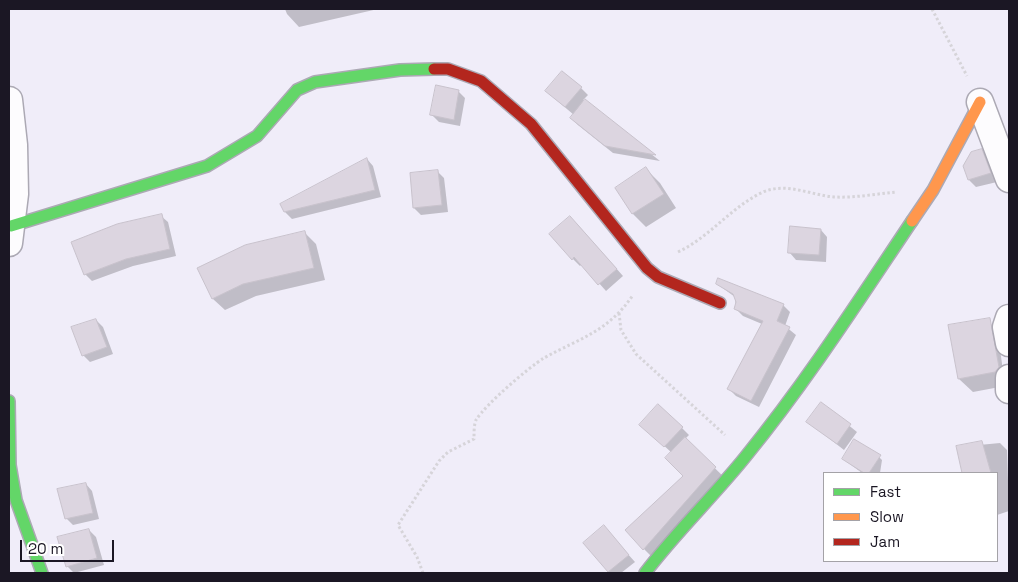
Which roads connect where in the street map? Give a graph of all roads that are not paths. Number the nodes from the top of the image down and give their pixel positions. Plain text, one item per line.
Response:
1 (9, 100) edge
2 (980, 102) joint
3 (1002, 135) edge
4 (1009, 179) edge
5 (10, 234) edge
6 (720, 303) dead end
7 (1009, 318) edge
8 (1009, 343) edge
9 (1009, 378) edge
10 (1009, 390) edge
11 (9, 401) edge
12 (42, 573) edge
13 (645, 573) edge

1 - 5 street
2 - 3 street
2 - 13 street
3 - 4 street
5 - 6 street
7 - 8 street
9 - 10 street
11 - 12 street

